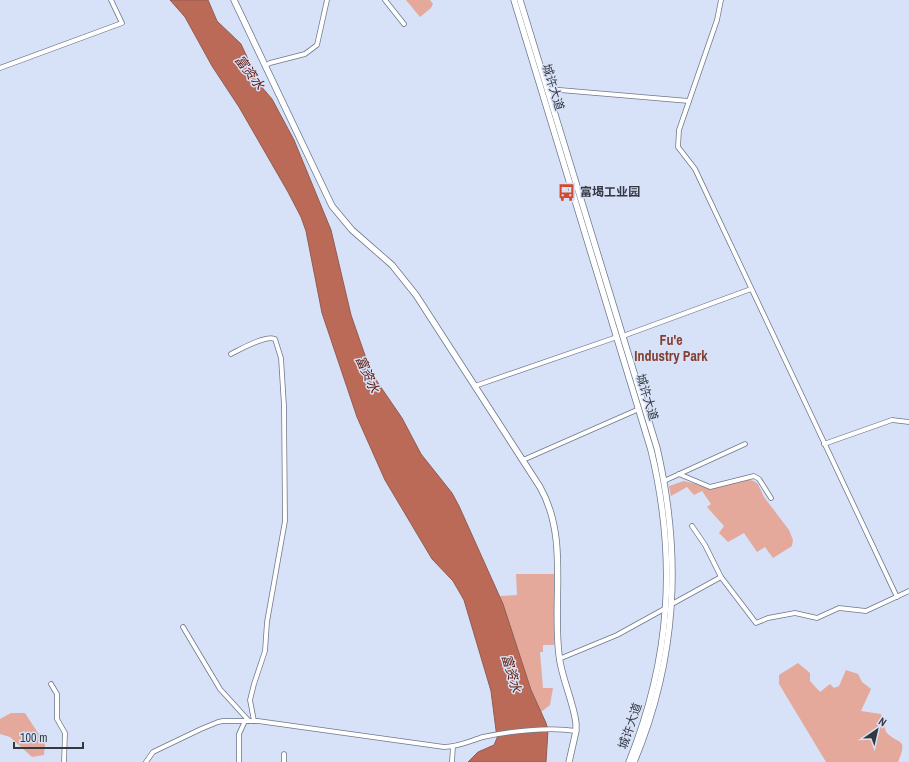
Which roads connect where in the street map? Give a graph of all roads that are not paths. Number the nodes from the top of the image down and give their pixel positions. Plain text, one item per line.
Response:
1 (111, 0) edge
2 (234, 0) edge
3 (327, 0) edge
4 (385, 0) edge
5 (514, 0) edge
6 (520, 0) edge
7 (721, 0) edge
8 (404, 24) dead end
9 (265, 66) junction
10 (0, 68) edge
11 (548, 89) junction
12 (689, 101) junction
13 (751, 289) junction
14 (620, 336) junction
15 (231, 354) dead end
16 (475, 386) junction
17 (639, 409) junction
18 (909, 422) edge
19 (745, 444) dead end
20 (824, 444) junction
21 (523, 460) junction
22 (679, 474) junction
23 (664, 481) junction
24 (771, 498) dead end
25 (692, 526) dead end
26 (721, 577) junction
27 (909, 591) edge
28 (897, 597) junction
29 (672, 604) junction
30 (666, 608) junction
31 (183, 627) dead end
32 (560, 659) junction
33 (51, 684) dead end
34 (249, 721) junction
35 (576, 732) junction
36 (453, 746) junction
37 (284, 754) dead end
38 (64, 762) edge
39 (146, 762) edge
40 (239, 762) edge
41 (284, 762) edge
42 (452, 762) edge
43 (569, 762) edge
44 (628, 762) edge
45 (634, 762) edge

1 - 10 street
2 - 9 main road
3 - 9 street
4 - 8 street
5 - 14 main road, 城许大道
6 - 11 main road, 城许大道
7 - 12 street
9 - 16 main road
11 - 12 street
11 - 14 main road, 城许大道
12 - 13 street
13 - 14 street
13 - 20 street
14 - 16 street
14 - 17 main road, 城许大道
14 - 23 main road, 城许大道
15 - 34 street
16 - 21 main road
17 - 21 street
17 - 30 main road, 城许大道
18 - 20 street
19 - 22 street
20 - 28 street
21 - 32 main road
22 - 23 street
22 - 24 street
23 - 29 main road, 城许大道
25 - 26 street
26 - 28 street
26 - 29 street
27 - 28 street
29 - 45 main road, 城许大道
30 - 32 street
30 - 44 main road, 城许大道
31 - 34 street
32 - 35 main road
33 - 38 street
34 - 36 street
34 - 39 street
34 - 40 street
35 - 36 street
35 - 43 main road
36 - 42 street
37 - 41 street

